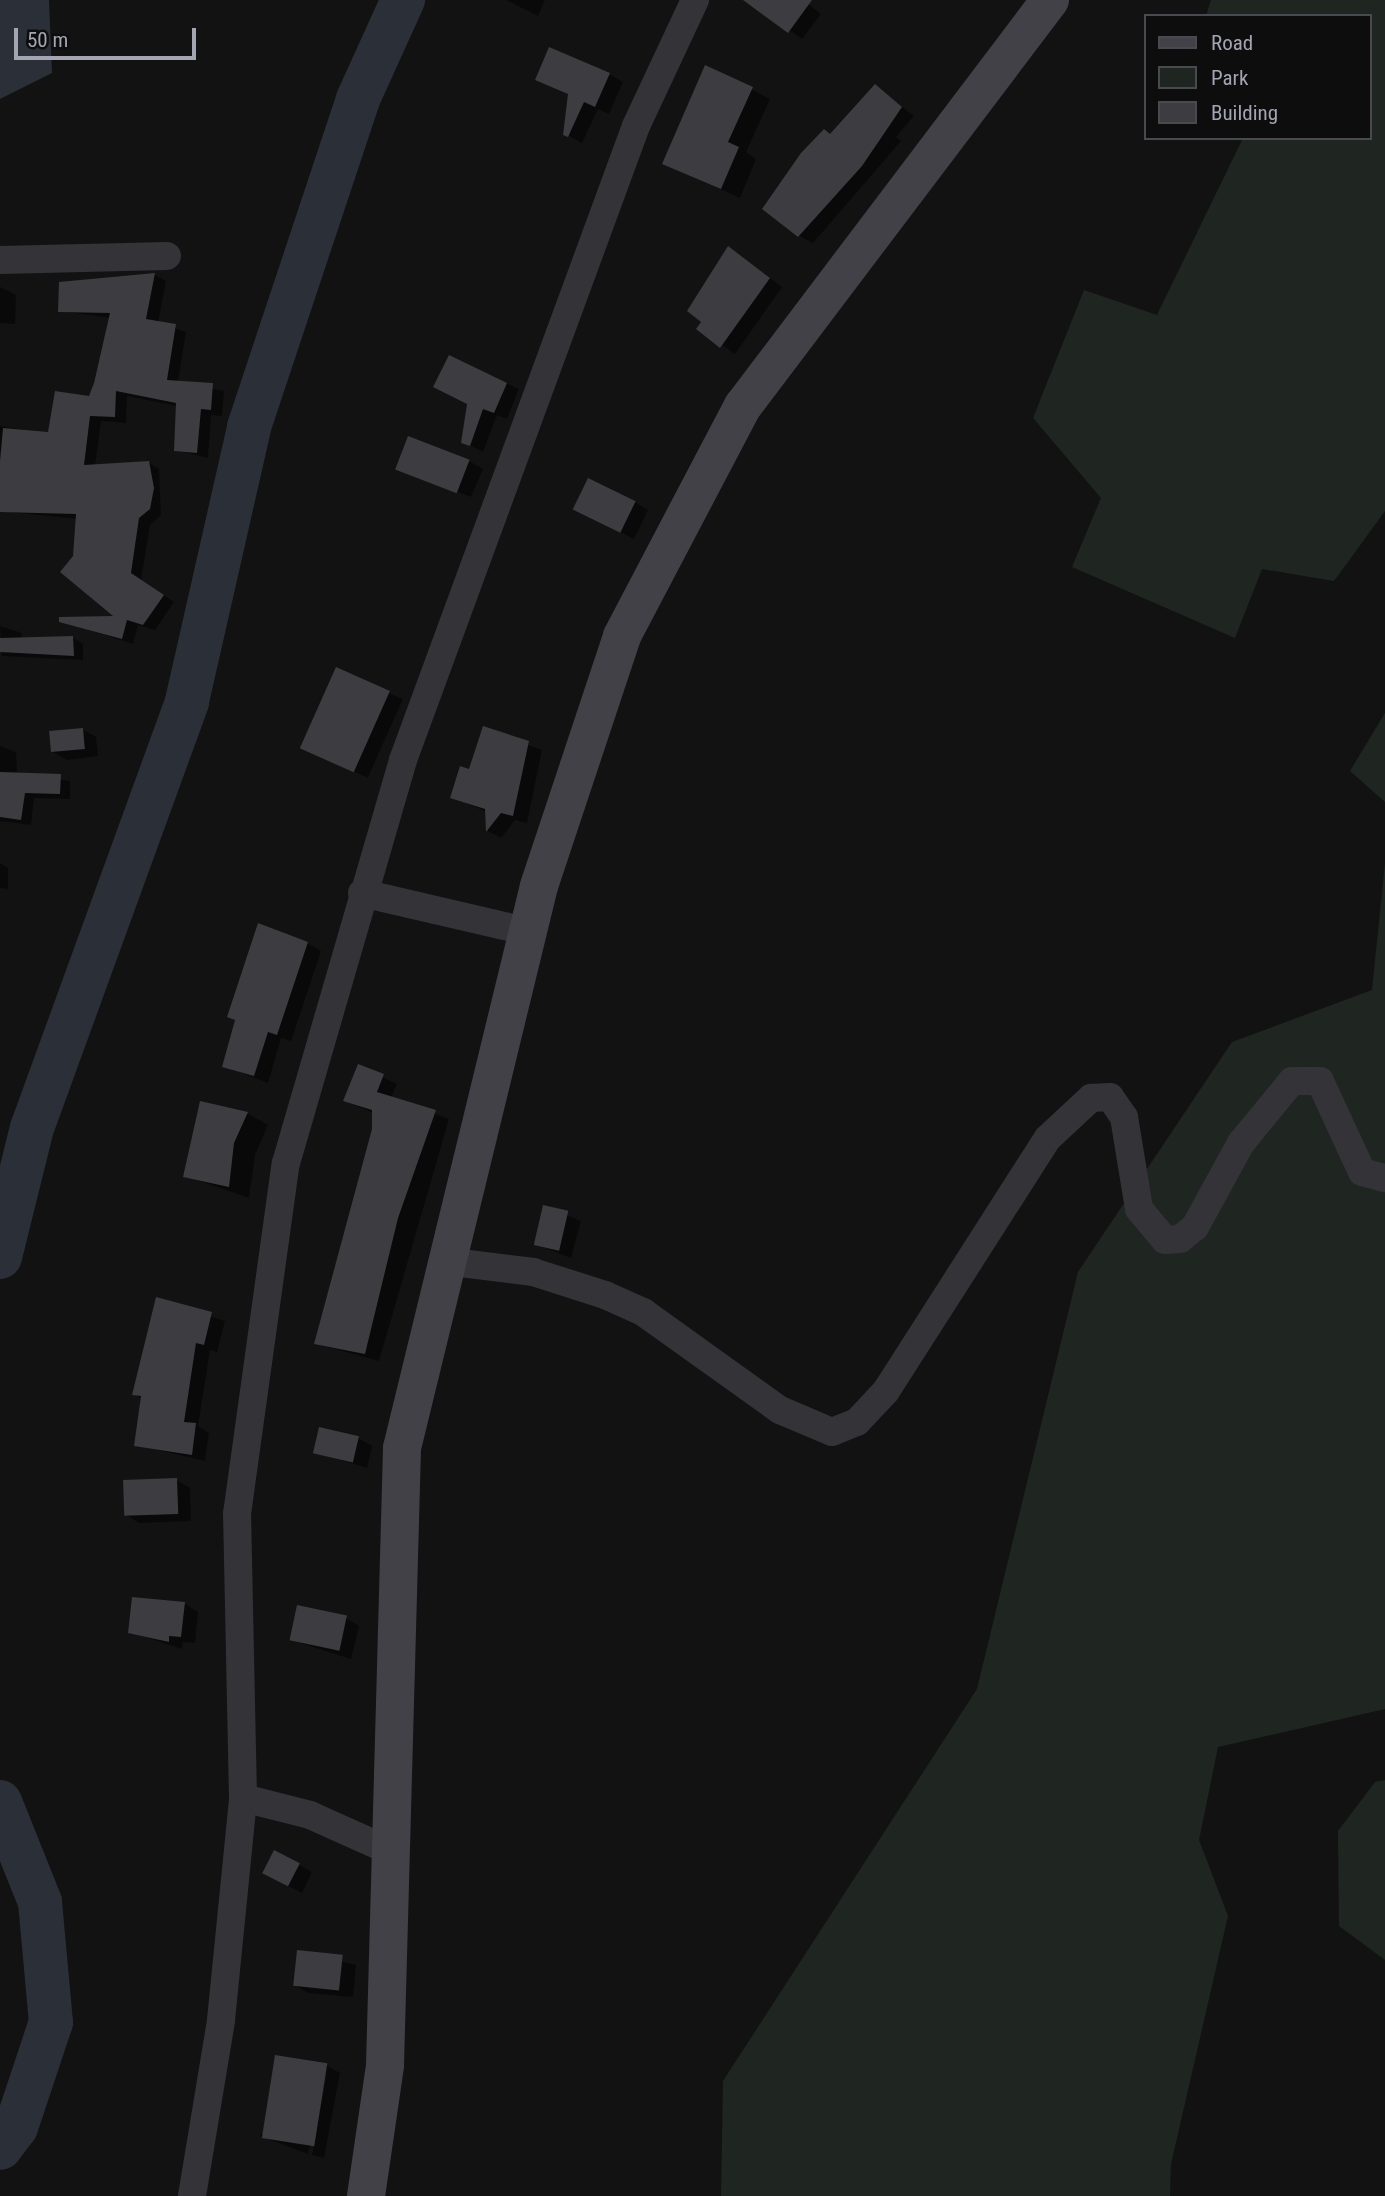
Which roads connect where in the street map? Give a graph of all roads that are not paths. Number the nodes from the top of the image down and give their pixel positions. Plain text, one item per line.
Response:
1 (695, 0) edge
2 (1050, 0) edge
3 (167, 256) dead end
4 (0, 260) edge
5 (362, 893) junction
6 (525, 931) junction
7 (1385, 1178) edge
8 (444, 1261) junction
9 (243, 1798) junction
10 (390, 1851) junction
11 (192, 2196) edge
12 (366, 2196) edge

1 - 5 street
2 - 6 street
3 - 4 street
5 - 6 street
5 - 9 street
6 - 8 street
7 - 8 street
8 - 10 street
9 - 10 street
9 - 11 street
10 - 12 street

